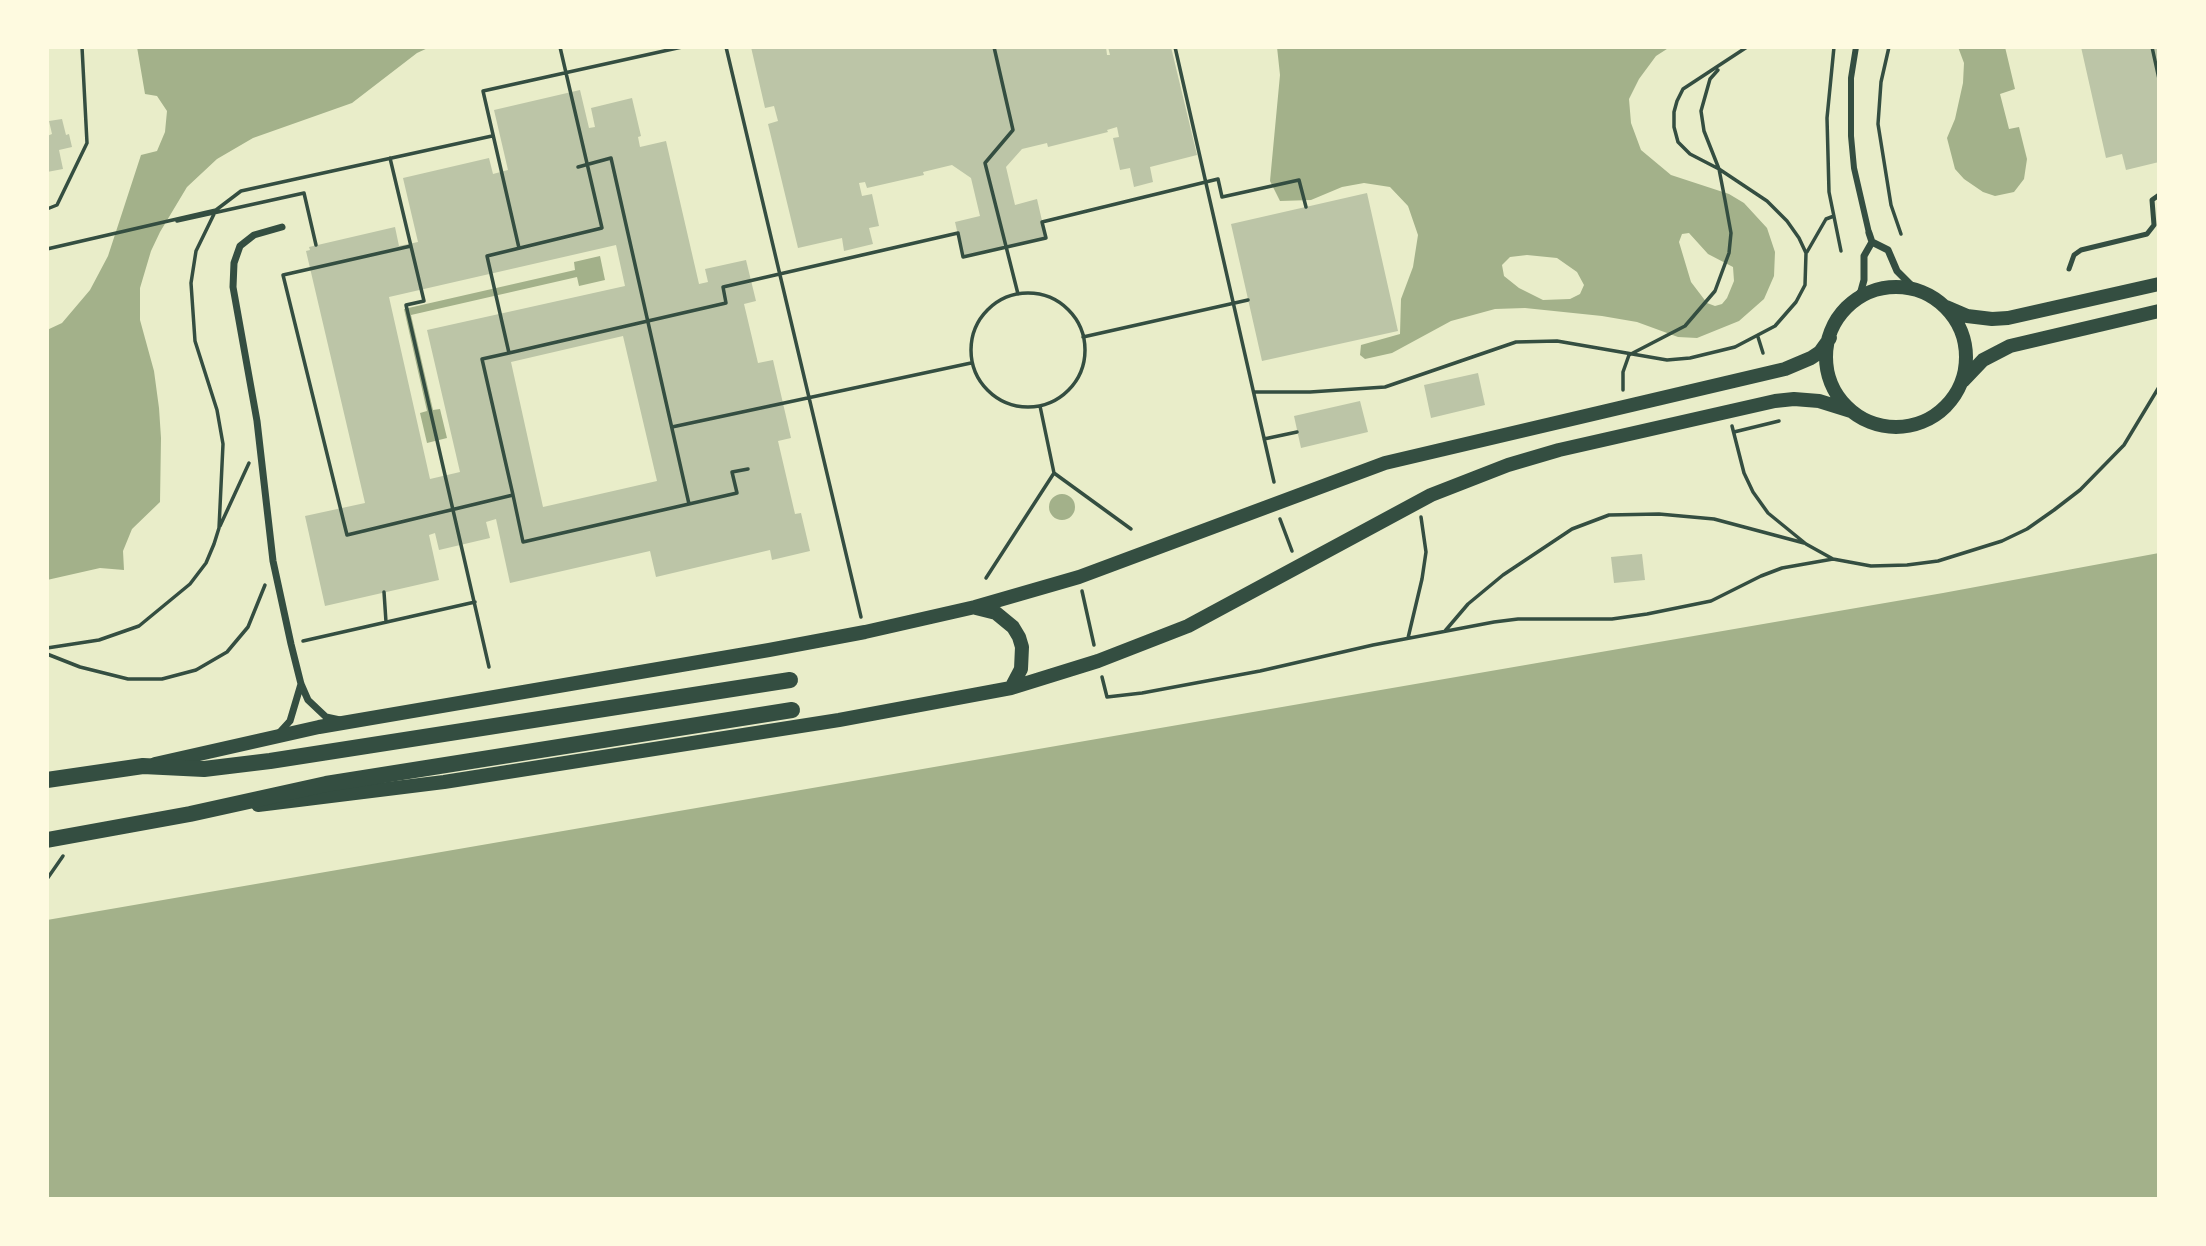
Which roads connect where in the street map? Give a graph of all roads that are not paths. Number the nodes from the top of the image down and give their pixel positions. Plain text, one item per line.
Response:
1 (1856, 47) edge
2 (2159, 195) edge
3 (282, 227) dead end
4 (1869, 233) joint
5 (1871, 242) junction
6 (2069, 269) dead end
7 (2159, 284) edge
8 (1914, 288) junction
9 (1855, 299) junction
10 (1942, 304) junction
11 (2159, 311) edge
12 (1830, 338) junction
13 (1961, 383) junction
14 (1851, 411) junction
15 (975, 607) junction
16 (790, 680) dead end
17 (301, 684) junction
18 (1011, 688) junction
19 (792, 710) dead end
20 (349, 721) junction
21 (273, 737) junction
22 (143, 766) junction
23 (47, 780) edge
24 (190, 814) junction
25 (47, 840) edge

1 - 4 street
2 - 6 lane
3 - 17 street
4 - 5 street
5 - 8 street
5 - 9 street
7 - 10 main road
8 - 9 main road
8 - 10 main road
9 - 12 main road
10 - 13 main road
11 - 13 main road
12 - 14 main road
12 - 15 main road
13 - 14 main road
14 - 18 main road
15 - 18 main road
15 - 20 main road
16 - 22 main road
17 - 20 street
17 - 21 street
18 - 24 main road
19 - 24 main road
20 - 21 main road
21 - 22 main road
22 - 23 main road
24 - 25 main road

